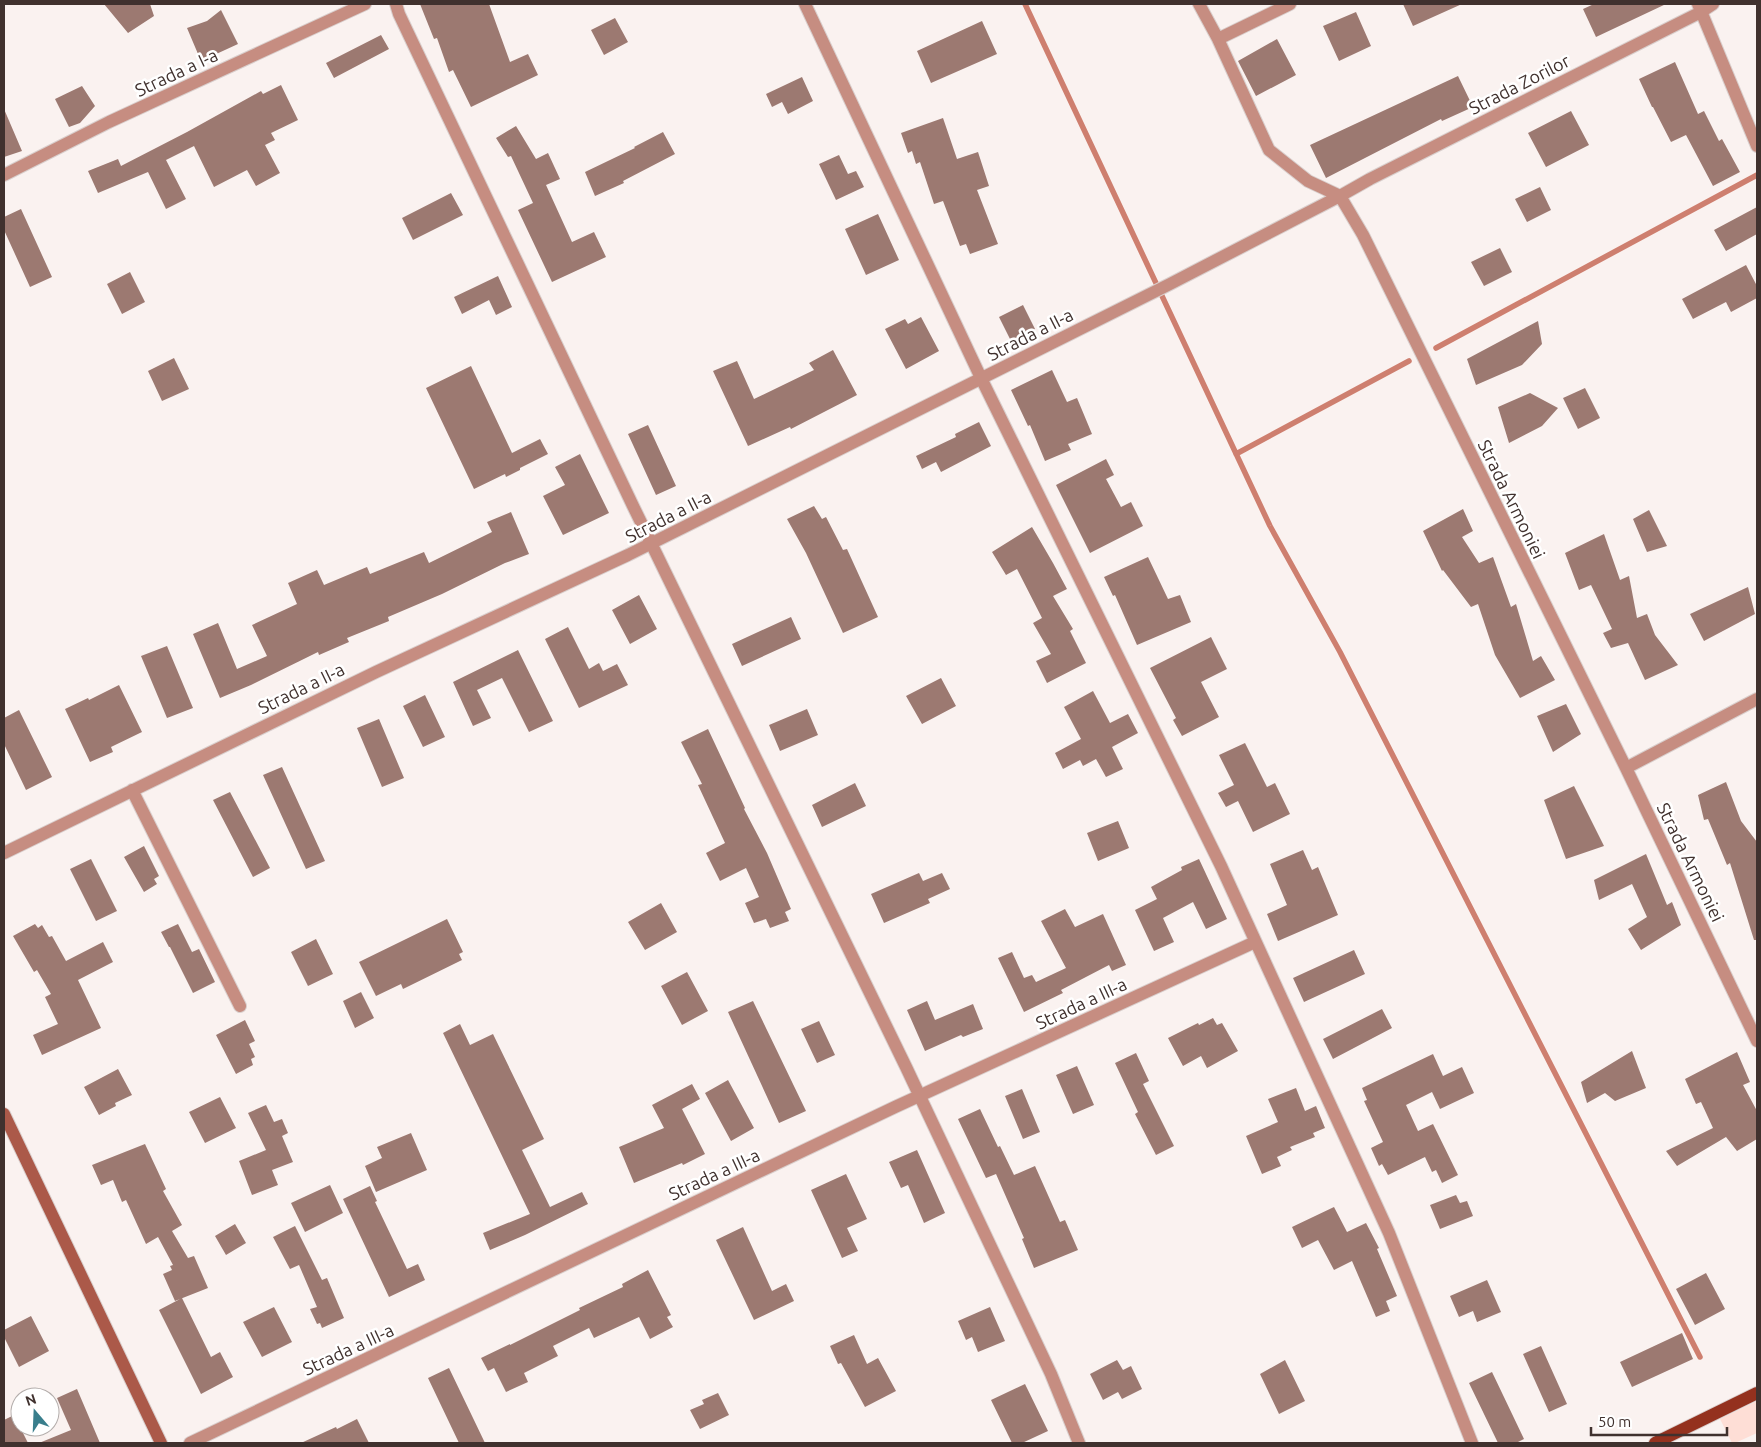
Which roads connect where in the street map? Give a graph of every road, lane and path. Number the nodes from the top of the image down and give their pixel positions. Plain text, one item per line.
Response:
1 (365, 4) edge
2 (396, 4) edge
3 (805, 4) edge
4 (1199, 4) edge
5 (1290, 4) edge
6 (1713, 4) edge
7 (1699, 8) edge
8 (1218, 39) junction
9 (1757, 146) edge
10 (4, 175) edge
11 (1340, 196) junction
12 (981, 378) junction
13 (652, 543) junction
14 (1757, 699) edge
15 (1626, 768) junction
16 (132, 790) junction
17 (4, 853) edge
18 (1255, 942) junction
19 (240, 1006) dead end
20 (1757, 1041) edge
21 (919, 1097) junction
22 (4, 1114) edge
23 (1757, 1393) edge
24 (161, 1443) edge
25 (190, 1443) edge
26 (1079, 1443) edge
27 (1472, 1443) edge
28 (1655, 1443) edge

1 - 10 street, Strada a I-a
2 - 13 street
3 - 12 street
4 - 8 street
5 - 8 street
6 - 7 street, Strada Zorilor
7 - 9 street
7 - 11 street, Strada Zorilor
8 - 11 street
11 - 12 street, Strada a II-a
11 - 15 street, Strada Armoniei
12 - 13 street, Strada a II-a
12 - 18 street
13 - 16 street, Strada a II-a
13 - 21 street
14 - 15 street
15 - 20 street, Strada Armoniei
16 - 17 street, Strada a II-a
16 - 19 street
18 - 21 street, Strada a III-a
18 - 27 street
21 - 25 street, Strada a III-a
21 - 26 street
22 - 24 main road
23 - 28 main road

